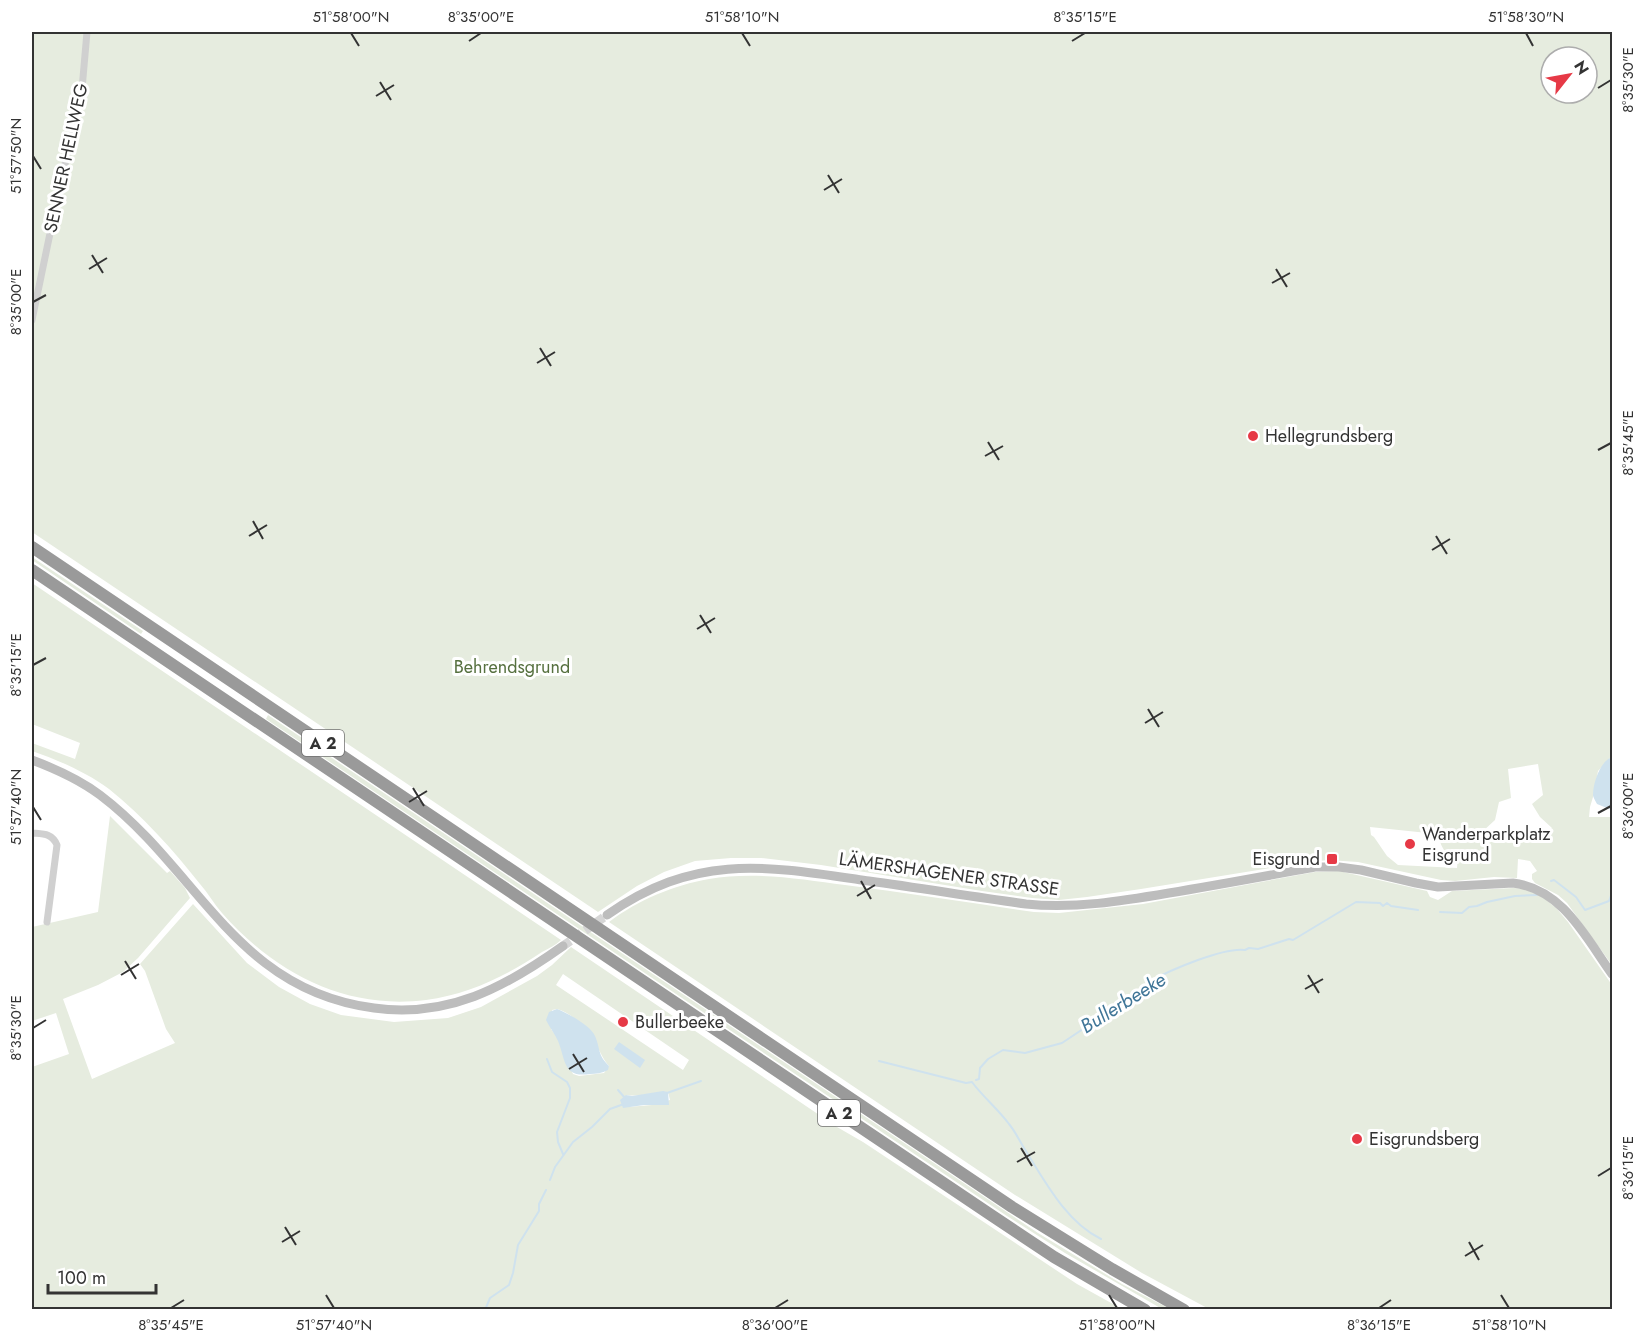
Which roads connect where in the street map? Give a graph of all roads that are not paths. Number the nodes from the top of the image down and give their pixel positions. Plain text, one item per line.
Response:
1 (87, 32) edge
2 (32, 320) edge
3 (32, 547) edge
4 (32, 570) edge
5 (32, 760) edge
6 (32, 833) edge
7 (607, 915) tunnel mouth
8 (47, 922) dead end
9 (563, 946) tunnel mouth
10 (1612, 974) edge
11 (1145, 1310) edge
12 (1184, 1310) edge

1 - 2 street, SENNER HELLWEG
3 - 12 highway, A 2
4 - 11 highway, A 2
5 - 9 main road
6 - 8 street
7 - 10 main road, LÄMERSHAGENER STRASSE

